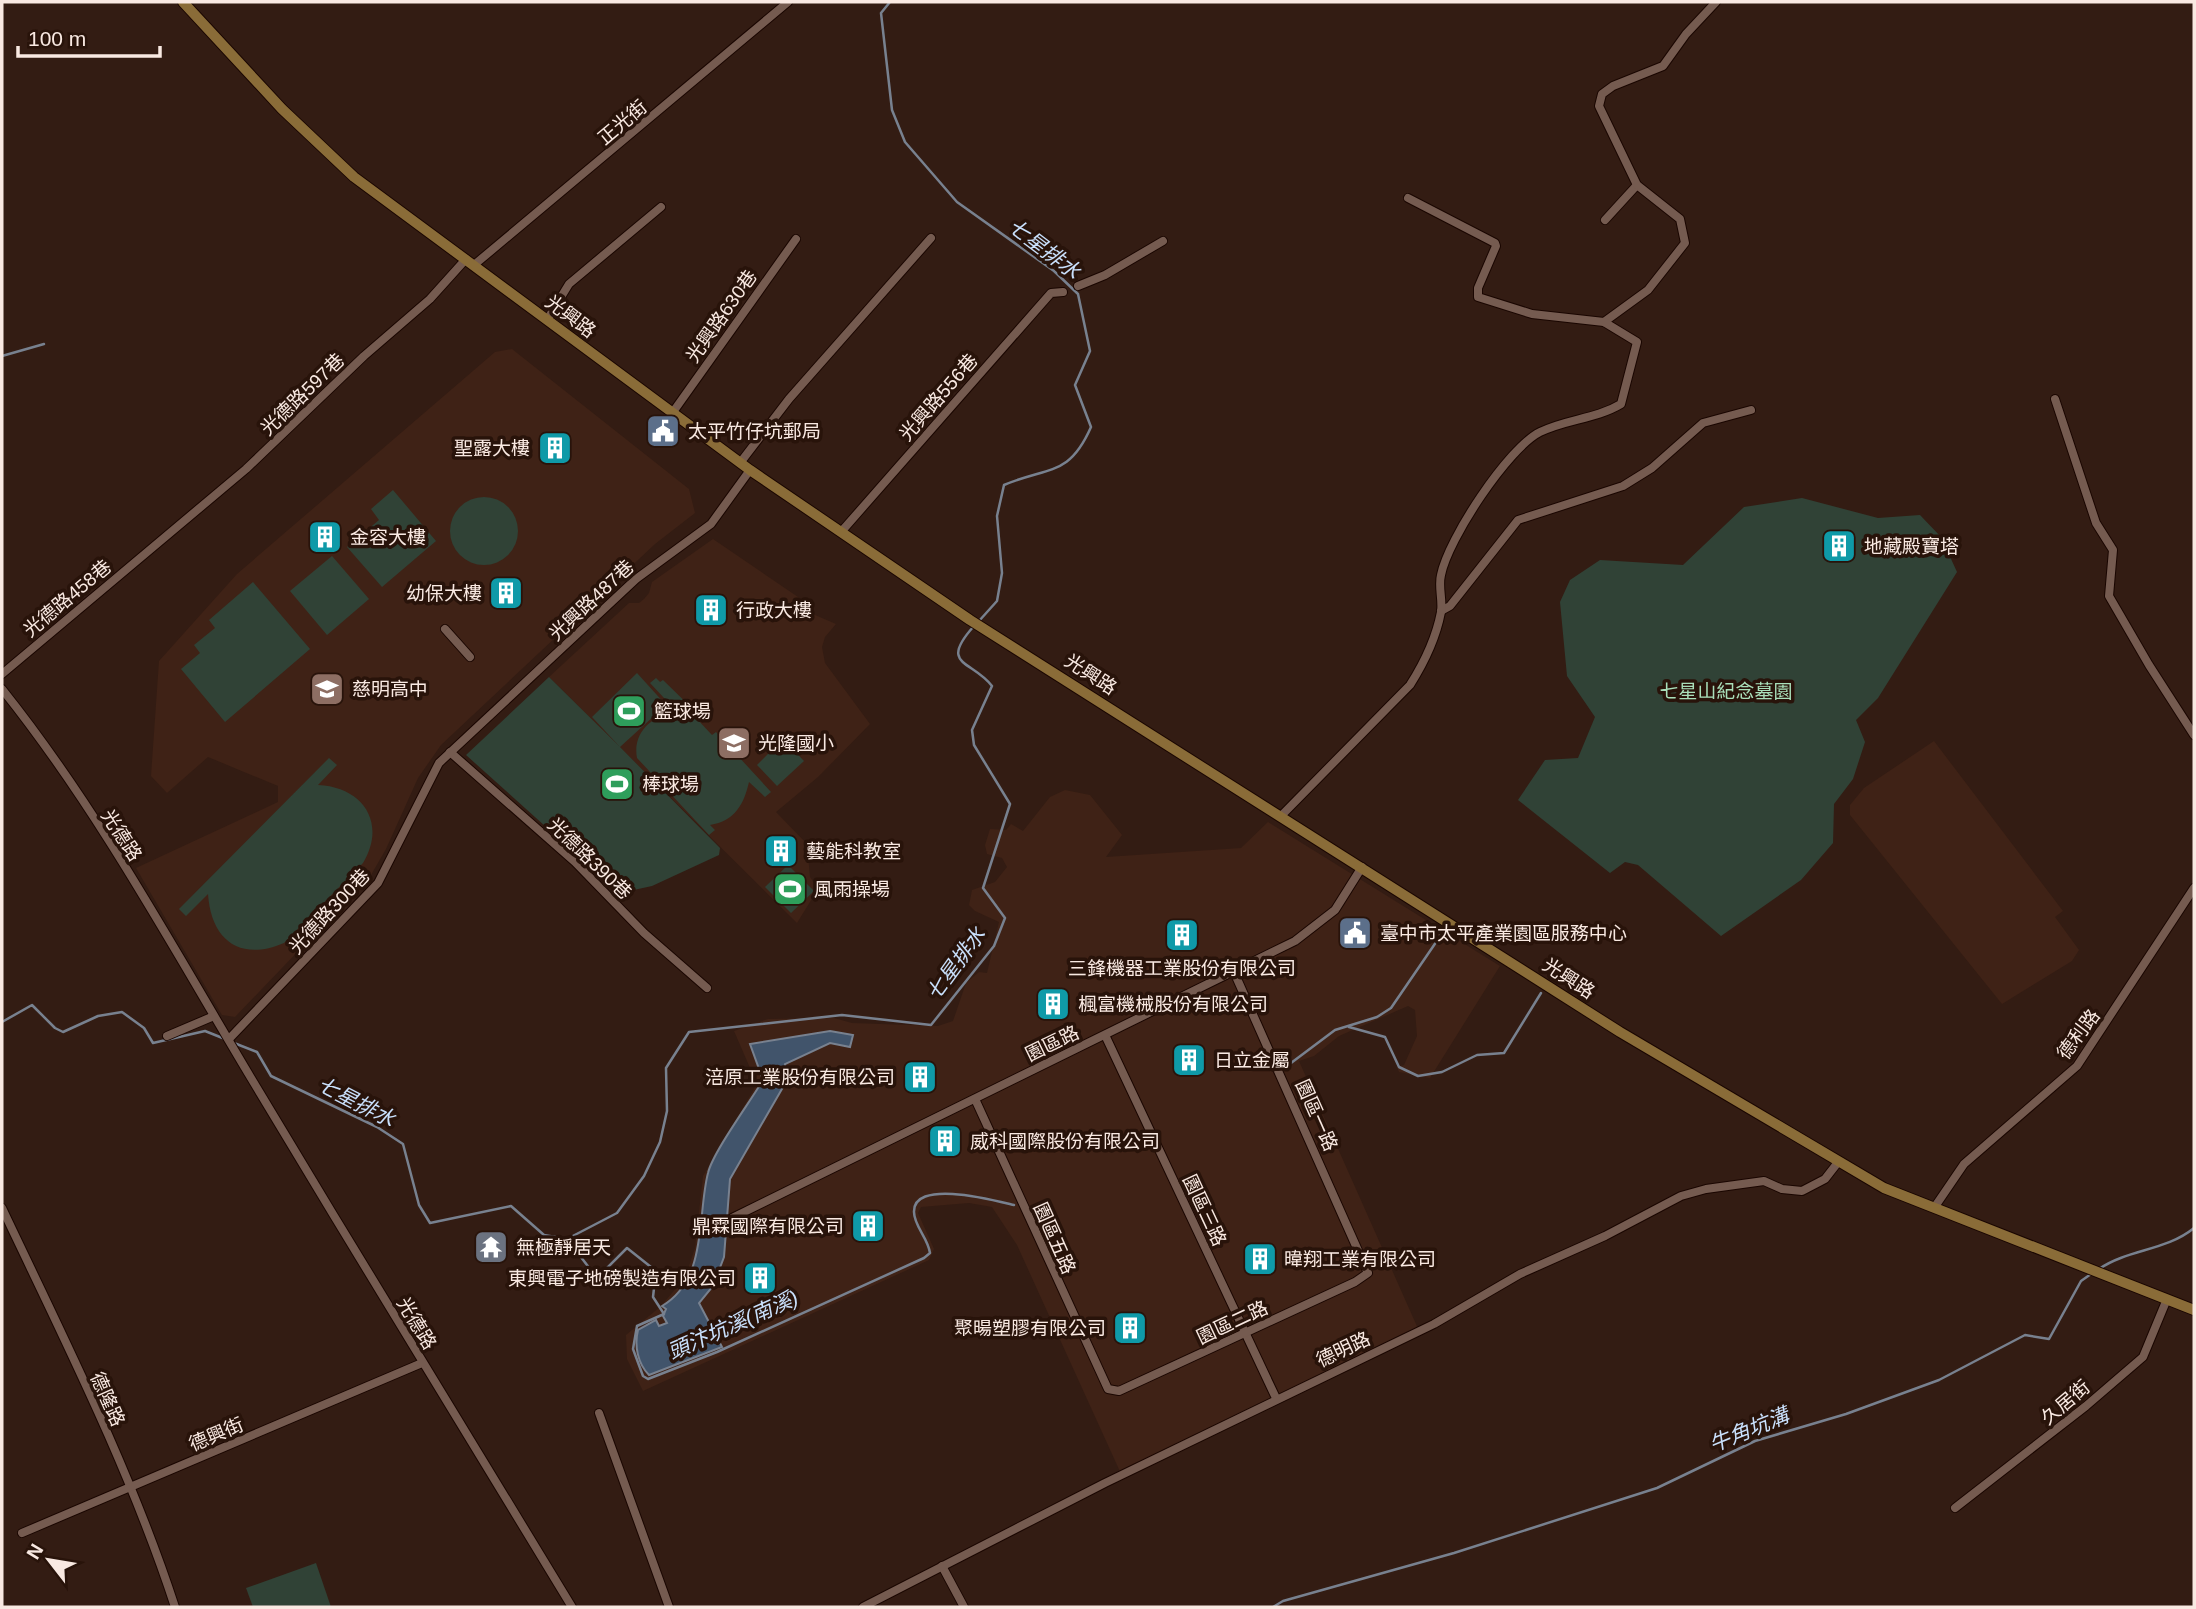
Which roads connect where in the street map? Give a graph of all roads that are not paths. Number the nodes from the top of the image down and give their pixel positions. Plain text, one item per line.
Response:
1 (183, 2) edge
2 (788, 2) edge
3 (1716, 2) edge
4 (1636, 185) junction
5 (1408, 198) dead end
6 (660, 207) dead end
7 (1605, 220) dead end
8 (931, 238) dead end
9 (796, 239) dead end
10 (1163, 241) dead end
11 (470, 262) junction
12 (1078, 286) dead end
13 (1063, 292) dead end
14 (547, 320) junction
15 (1604, 322) junction
16 (2055, 399) dead end
17 (1751, 410) dead end
18 (673, 412) junction
19 (745, 466) junction
20 (841, 532) junction
21 (153, 545) joint
22 (1441, 611) junction
23 (445, 629) dead end
24 (470, 657) dead end
25 (2, 674) edge
26 (2, 689) edge
27 (2194, 735) edge
28 (450, 752) junction
29 (1281, 816) junction
30 (1362, 867) junction
31 (2194, 888) edge
32 (1234, 972) junction
33 (707, 988) dead end
34 (214, 1016) junction
35 (1105, 1035) junction
36 (167, 1036) dead end
37 (229, 1039) junction
38 (975, 1099) junction
39 (1839, 1161) junction
40 (2, 1208) edge
41 (1934, 1208) junction
42 (732, 1218) dead end
43 (1368, 1273) joint
44 (2167, 1299) junction
45 (2194, 1310) edge
46 (1245, 1333) junction
47 (422, 1363) junction
48 (1108, 1389) joint
49 (1276, 1398) junction
50 (599, 1413) dead end
51 (131, 1487) junction
52 (1955, 1508) dead end
53 (22, 1533) dead end
54 (942, 1566) junction
55 (175, 1607) edge
56 (572, 1607) edge
57 (669, 1607) edge
58 (863, 1607) edge
59 (964, 1607) edge

1 - 11 main road, 光興路
2 - 11 street, 正光街
3 - 4 street
4 - 7 street
4 - 15 street
5 - 15 street
6 - 14 street
8 - 19 street, 光興路487巷
9 - 18 street, 光興路630巷
10 - 12 street
11 - 14 main road, 光興路
11 - 21 street, 光德路597巷
13 - 20 street, 光興路556巷
14 - 18 main road, 光興路
15 - 22 street
16 - 27 street
17 - 22 street
18 - 19 main road, 光興路
19 - 20 main road, 光興路
19 - 28 street, 光興路487巷
20 - 29 main road, 光興路
21 - 25 street, 光德路458巷
22 - 29 street
23 - 24 street
26 - 34 street, 光德路
28 - 33 street, 光德路390巷
28 - 37 street, 光德路300巷
29 - 30 main road, 光興路
30 - 32 street, 園區路
30 - 39 main road, 光興路
31 - 41 street, 德利路
32 - 35 street, 園區路
32 - 43 street, 園區一路
34 - 36 street
34 - 37 street, 光德路
35 - 38 street, 園區路
35 - 46 street, 園區三路
37 - 47 street, 光德路
38 - 42 street, 園區路
38 - 48 street, 園區五路
39 - 41 main road, 光興路
39 - 49 street, 德明路
40 - 51 street, 德隆路
41 - 44 main road, 光興路
43 - 46 street, 園區二路
44 - 45 main road, 光興路
44 - 52 street, 久居街
46 - 48 street, 園區二路
46 - 49 street, 園區三路
47 - 51 street, 德興街
47 - 56 street, 光德路
49 - 54 street, 德明路
50 - 57 street
51 - 53 street, 德興街
51 - 55 street, 德隆路
54 - 58 street, 德明路
54 - 59 street

